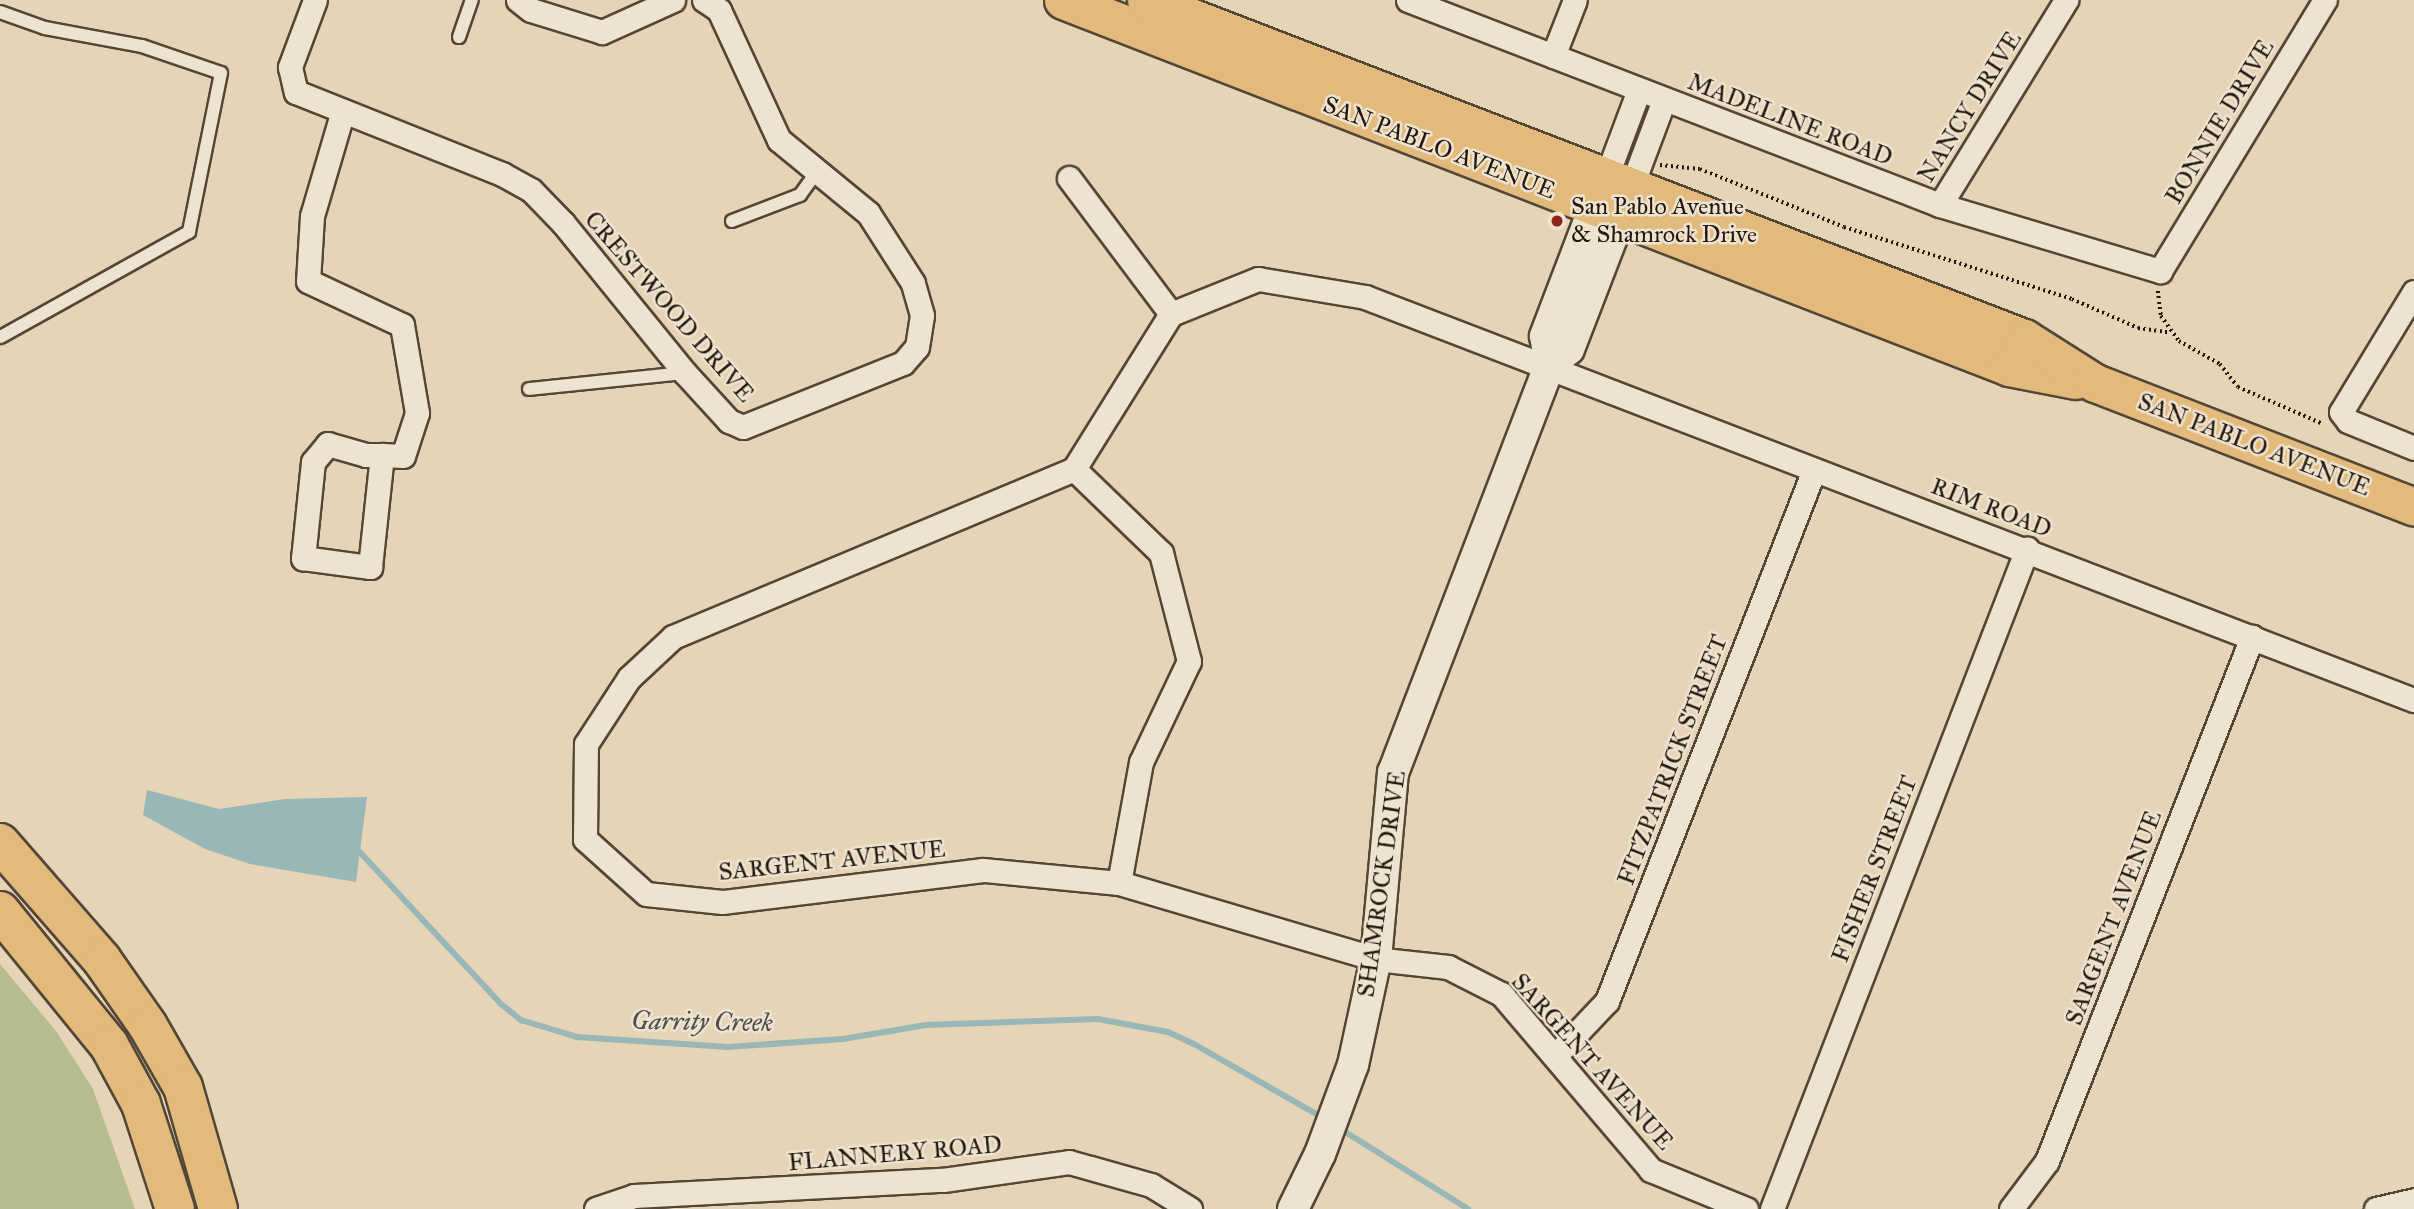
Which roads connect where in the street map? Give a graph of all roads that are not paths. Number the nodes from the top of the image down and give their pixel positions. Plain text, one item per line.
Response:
1 (315, 0) edge
2 (472, 0) edge
3 (518, 0) edge
4 (673, 0) edge
5 (704, 0) edge
6 (1063, 0) edge
7 (1146, 0) edge
8 (1408, 0) edge
9 (1575, 0) edge
10 (2066, 0) edge
11 (2325, 0) edge
12 (0, 12) edge
13 (459, 37) dead end
14 (1553, 56) junction
15 (1639, 90) junction
16 (1664, 100) junction
17 (342, 114) junction
18 (817, 172) junction
19 (1631, 177) junction
20 (1069, 178) dead end
21 (1940, 205) junction
22 (1606, 214) junction
23 (732, 221) dead end
24 (2160, 271) joint
25 (2414, 292) edge
26 (1171, 314) junction
27 (0, 337) edge
28 (1550, 365) junction
29 (685, 373) junction
30 (2095, 383) junction
31 (529, 389) dead end
32 (2414, 448) edge
33 (382, 455) junction
34 (1074, 469) junction
35 (1814, 470) junction
36 (2414, 507) edge
37 (2026, 549) junction
38 (2252, 637) junction
39 (2414, 700) edge
40 (0, 843) edge
41 (1119, 883) junction
42 (0, 911) edge
43 (1376, 960) junction
44 (1556, 1055) junction
45 (2414, 1200) edge
46 (175, 1209) edge
47 (218, 1209) edge
48 (596, 1209) edge
49 (1190, 1209) edge
50 (1293, 1209) edge
51 (1746, 1209) edge
52 (1772, 1209) edge
53 (2011, 1209) edge
54 (2376, 1209) edge

1 - 17 street, CRESTWOOD DRIVE
2 - 13 lane
3 - 4 street
5 - 18 street, CRESTWOOD DRIVE
6 - 22 main road, SAN PABLO AVENUE
7 - 19 main road, SAN PABLO AVENUE
8 - 14 street, MADELINE ROAD
9 - 14 street
10 - 21 street, NANCY DRIVE
11 - 24 street, BONNIE DRIVE
12 - 27 lane
14 - 15 street, MADELINE ROAD
15 - 16 street, MADELINE ROAD
15 - 19 street, SHAMROCK DRIVE
16 - 19 street, SHAMROCK DRIVE
16 - 21 street, MADELINE ROAD
17 - 29 street, CRESTWOOD DRIVE
17 - 33 street
18 - 23 lane
18 - 29 street, CRESTWOOD DRIVE
19 - 22 street, SHAMROCK DRIVE
19 - 30 main road, SAN PABLO AVENUE
20 - 26 street
21 - 24 street, MADELINE ROAD
22 - 28 street, SHAMROCK DRIVE
22 - 30 main road, SAN PABLO AVENUE
25 - 32 street
26 - 28 street
26 - 34 street
28 - 35 street, RIM ROAD
28 - 43 street, SHAMROCK DRIVE
29 - 31 lane
30 - 36 main road, SAN PABLO AVENUE
33 - 33 street
34 - 41 street
34 - 41 street, SARGENT AVENUE
35 - 37 street, RIM ROAD
35 - 44 street, FITZPATRICK STREET
37 - 38 street, RIM ROAD
37 - 52 street, FISHER STREET
38 - 39 street, RIM ROAD
38 - 53 street, SARGENT AVENUE
40 - 47 highway
41 - 43 street, SARGENT AVENUE
42 - 46 highway
43 - 44 street, SARGENT AVENUE
43 - 50 street, SHAMROCK DRIVE
44 - 51 street, SARGENT AVENUE
45 - 54 street
48 - 49 street, FLANNERY ROAD

